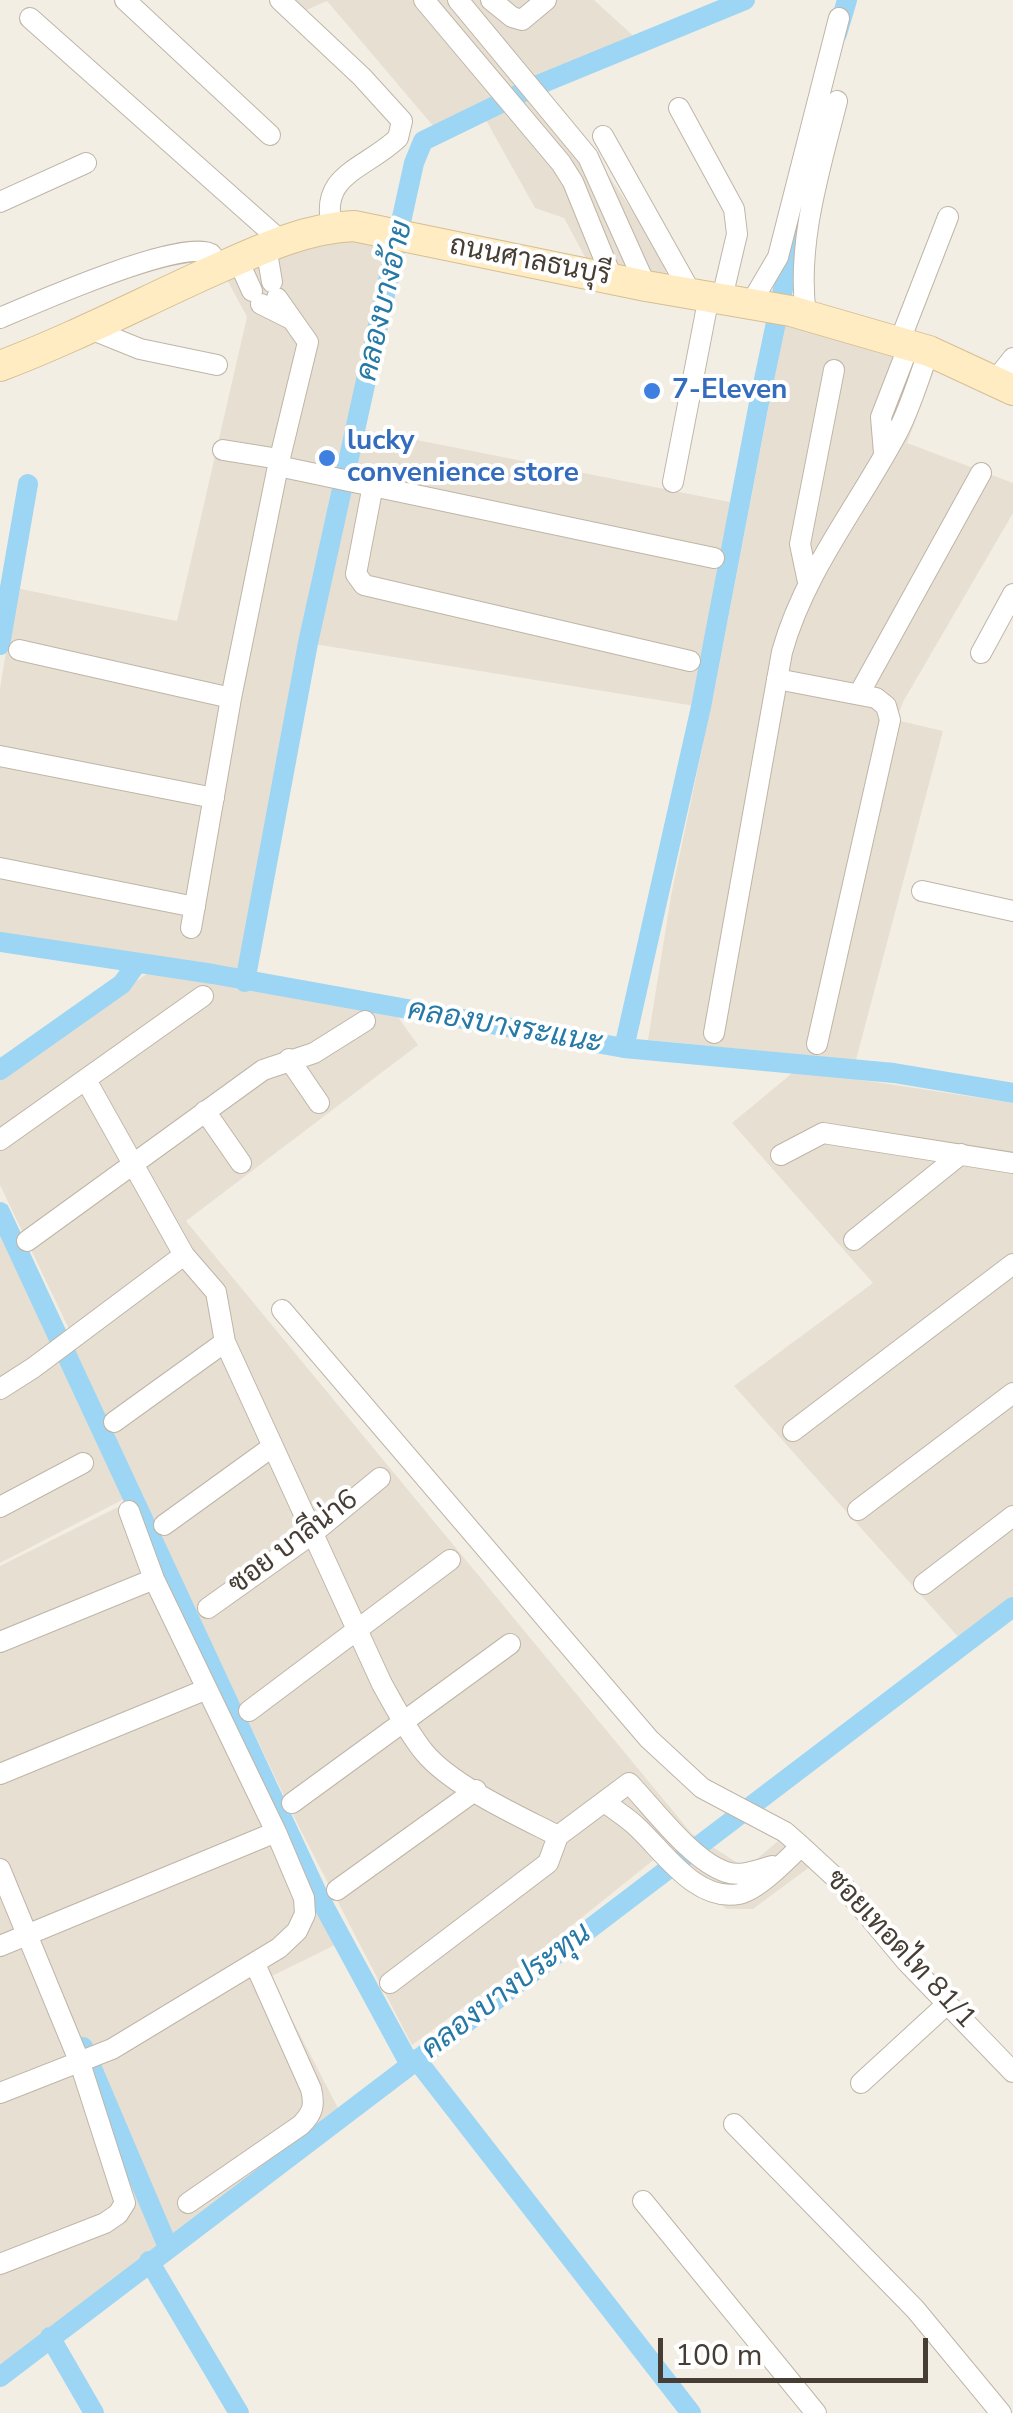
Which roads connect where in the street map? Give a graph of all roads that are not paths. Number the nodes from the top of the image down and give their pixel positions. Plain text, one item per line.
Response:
1 (125, 0) edge
2 (280, 0) edge
3 (424, 0) edge
4 (458, 0) edge
5 (491, 0) edge
6 (546, 0) edge
7 (30, 18) dead end
8 (839, 18) dead end
9 (838, 101) dead end
10 (679, 108) dead end
11 (270, 136) dead end
12 (604, 136) dead end
13 (86, 164) dead end
14 (595, 172) junction
15 (573, 182) junction
16 (0, 202) edge
17 (948, 217) dead end
18 (332, 227) junction
19 (274, 244) junction
20 (174, 256) junction
21 (229, 264) junction
22 (612, 278) junction
23 (646, 286) junction
24 (167, 292) junction
25 (266, 294) junction
26 (748, 303) junction
27 (0, 318) edge
28 (88, 328) junction
29 (912, 346) junction
30 (2, 359) edge
31 (218, 365) dead end
32 (834, 370) dead end
33 (1007, 377) edge
34 (223, 450) dead end
35 (278, 462) junction
36 (981, 474) dead end
37 (354, 480) junction
38 (672, 482) dead end
39 (714, 558) dead end
40 (808, 582) junction
41 (1013, 594) edge
42 (19, 650) dead end
43 (981, 652) dead end
44 (690, 661) dead end
45 (777, 678) junction
46 (859, 694) junction
47 (231, 698) junction
48 (0, 756) edge
49 (214, 798) junction
50 (0, 868) edge
51 (922, 891) dead end
52 (1013, 911) edge
53 (202, 996) dead end
54 (365, 1021) dead end
55 (714, 1034) dead end
56 (817, 1044) dead end
57 (288, 1059) junction
58 (86, 1080) junction
59 (319, 1103) dead end
60 (205, 1112) junction
61 (0, 1140) edge
62 (961, 1154) junction
63 (781, 1155) dead end
64 (240, 1162) dead end
65 (1013, 1162) edge
66 (133, 1163) junction
67 (854, 1240) dead end
68 (28, 1242) dead end
69 (184, 1254) junction
70 (1013, 1264) edge
71 (282, 1310) dead end
72 (226, 1342) junction
73 (0, 1389) edge
74 (1013, 1394) edge
75 (114, 1422) dead end
76 (793, 1431) dead end
77 (272, 1447) junction
78 (83, 1464) dead end
79 (380, 1478) dead end
80 (0, 1507) edge
81 (129, 1510) dead end
82 (858, 1510) dead end
83 (1013, 1516) edge
84 (164, 1525) dead end
85 (312, 1534) junction
86 (450, 1560) dead end
87 (154, 1579) junction
88 (924, 1584) dead end
89 (208, 1608) dead end
90 (358, 1632) junction
91 (0, 1642) edge
92 (510, 1644) dead end
93 (207, 1688) junction
94 (249, 1711) dead end
95 (403, 1723) junction
96 (0, 1774) edge
97 (476, 1790) junction
98 (292, 1803) dead end
99 (606, 1803) junction
100 (656, 1813) junction
101 (638, 1828) junction
102 (276, 1832) junction
103 (558, 1836) junction
104 (801, 1846) junction
105 (785, 1863) junction
106 (0, 1870) edge
107 (337, 1890) dead end
108 (29, 1935) junction
109 (0, 1946) edge
110 (255, 1964) junction
111 (390, 1983) dead end
112 (947, 2004) junction
113 (80, 2063) junction
114 (1013, 2072) edge
115 (861, 2083) dead end
116 (0, 2093) edge
117 (734, 2124) dead end
118 (643, 2201) dead end
119 (188, 2204) dead end
120 (0, 2264) edge
121 (816, 2413) edge
122 (1001, 2413) edge

1 - 11 street
2 - 18 street
3 - 15 street
4 - 14 street
5 - 6 street
7 - 19 street
8 - 26 street
9 - 26 street
10 - 26 street
12 - 26 street
13 - 16 street
14 - 15 street
14 - 23 street
15 - 22 street
17 - 29 street
18 - 19 street, ถนนศาลธนบุรี
18 - 22 street, ถนนศาลธนบุรี
19 - 21 street, ถนนศาลธนบุรี
19 - 25 street
20 - 21 street
20 - 24 street
20 - 27 street
21 - 24 street, ถนนศาลธนบุรี
21 - 25 street
22 - 23 street, ถนนศาลธนบุรี
23 - 26 street, ถนนศาลธนบุรี
24 - 28 street, ถนนศาลธนบุรี
25 - 35 street
26 - 29 street, ถนนศาลธนบุรี
26 - 38 street
28 - 30 street, ถนนศาลธนบุรี
28 - 31 street
29 - 33 street, ถนนศาลธนบุรี
29 - 40 street
32 - 40 street
34 - 35 street
35 - 37 street
35 - 47 street
36 - 46 street
37 - 39 street
37 - 44 street
40 - 45 street
41 - 43 street
42 - 47 street
45 - 46 street
45 - 55 street
46 - 56 street
47 - 49 street
48 - 49 street
49 - 50 street
51 - 52 street
53 - 58 street
54 - 57 street
57 - 59 street
57 - 60 street
58 - 61 street
58 - 66 street
60 - 64 street
60 - 66 street
62 - 63 street
62 - 65 street
62 - 67 street
66 - 68 street
66 - 69 street
69 - 72 street
69 - 73 street
70 - 76 street
71 - 104 street
72 - 75 street
72 - 77 street
74 - 82 street
77 - 84 street
77 - 85 street
78 - 80 street
79 - 85 street, ซอย บาลีน่า6
81 - 87 street
83 - 88 street
85 - 89 street, ซอย บาลีน่า6
85 - 90 street
86 - 90 street
87 - 91 street
87 - 93 street
90 - 94 street
90 - 95 street
92 - 95 street
93 - 96 street
93 - 102 street
95 - 97 street
95 - 98 street
97 - 103 street
97 - 107 street
99 - 100 street
99 - 101 street
99 - 103 street
100 - 101 street
100 - 105 street
101 - 105 street, ซอยเทอดไท 81/1
102 - 108 street
102 - 110 street
103 - 111 street
104 - 105 street, ซอยเทอดไท 81/1
104 - 112 street, ซอยเทอดไท 81/1
106 - 108 street
108 - 109 street
108 - 113 street
110 - 113 street
110 - 119 street
112 - 114 street, ซอยเทอดไท 81/1
112 - 115 street
113 - 116 street
113 - 120 street
117 - 122 street
118 - 121 street

